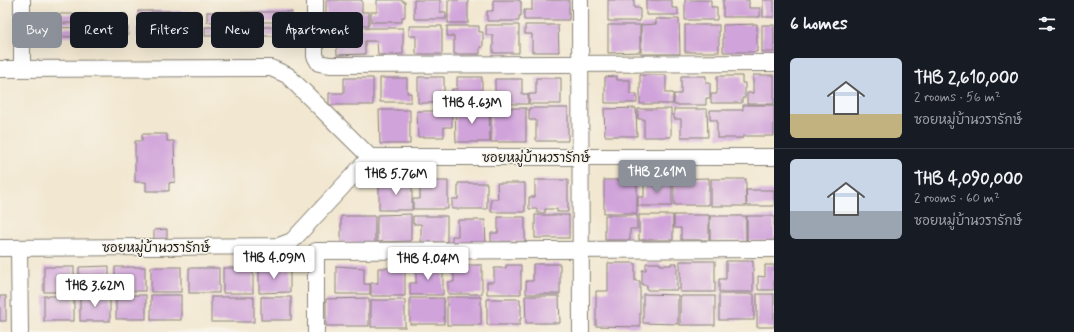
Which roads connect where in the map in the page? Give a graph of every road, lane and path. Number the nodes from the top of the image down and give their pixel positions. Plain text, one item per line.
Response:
1 (22, 0) edge
2 (315, 0) edge
3 (580, 0) edge
4 (774, 63) edge
5 (581, 64) junction
6 (0, 68) edge
7 (22, 68) junction
8 (370, 157) junction
9 (582, 157) junction
10 (774, 157) edge
11 (0, 248) edge
12 (19, 248) junction
13 (774, 249) edge
14 (582, 250) junction
15 (20, 332) edge
16 (316, 332) edge
17 (581, 332) edge

1 - 7 street
2 - 5 street
3 - 5 street
4 - 5 street
5 - 9 street
6 - 7 street
7 - 8 street
8 - 9 street, ซอยหมู่บ้านวรารักษ์
8 - 12 street, ซอยหมู่บ้านวรารักษ์
9 - 10 street, ซอยหมู่บ้านวรารักษ์
9 - 14 street
11 - 12 street, ซอยหมู่บ้านวรารักษ์
12 - 15 street
13 - 14 street
14 - 16 street
14 - 17 street

